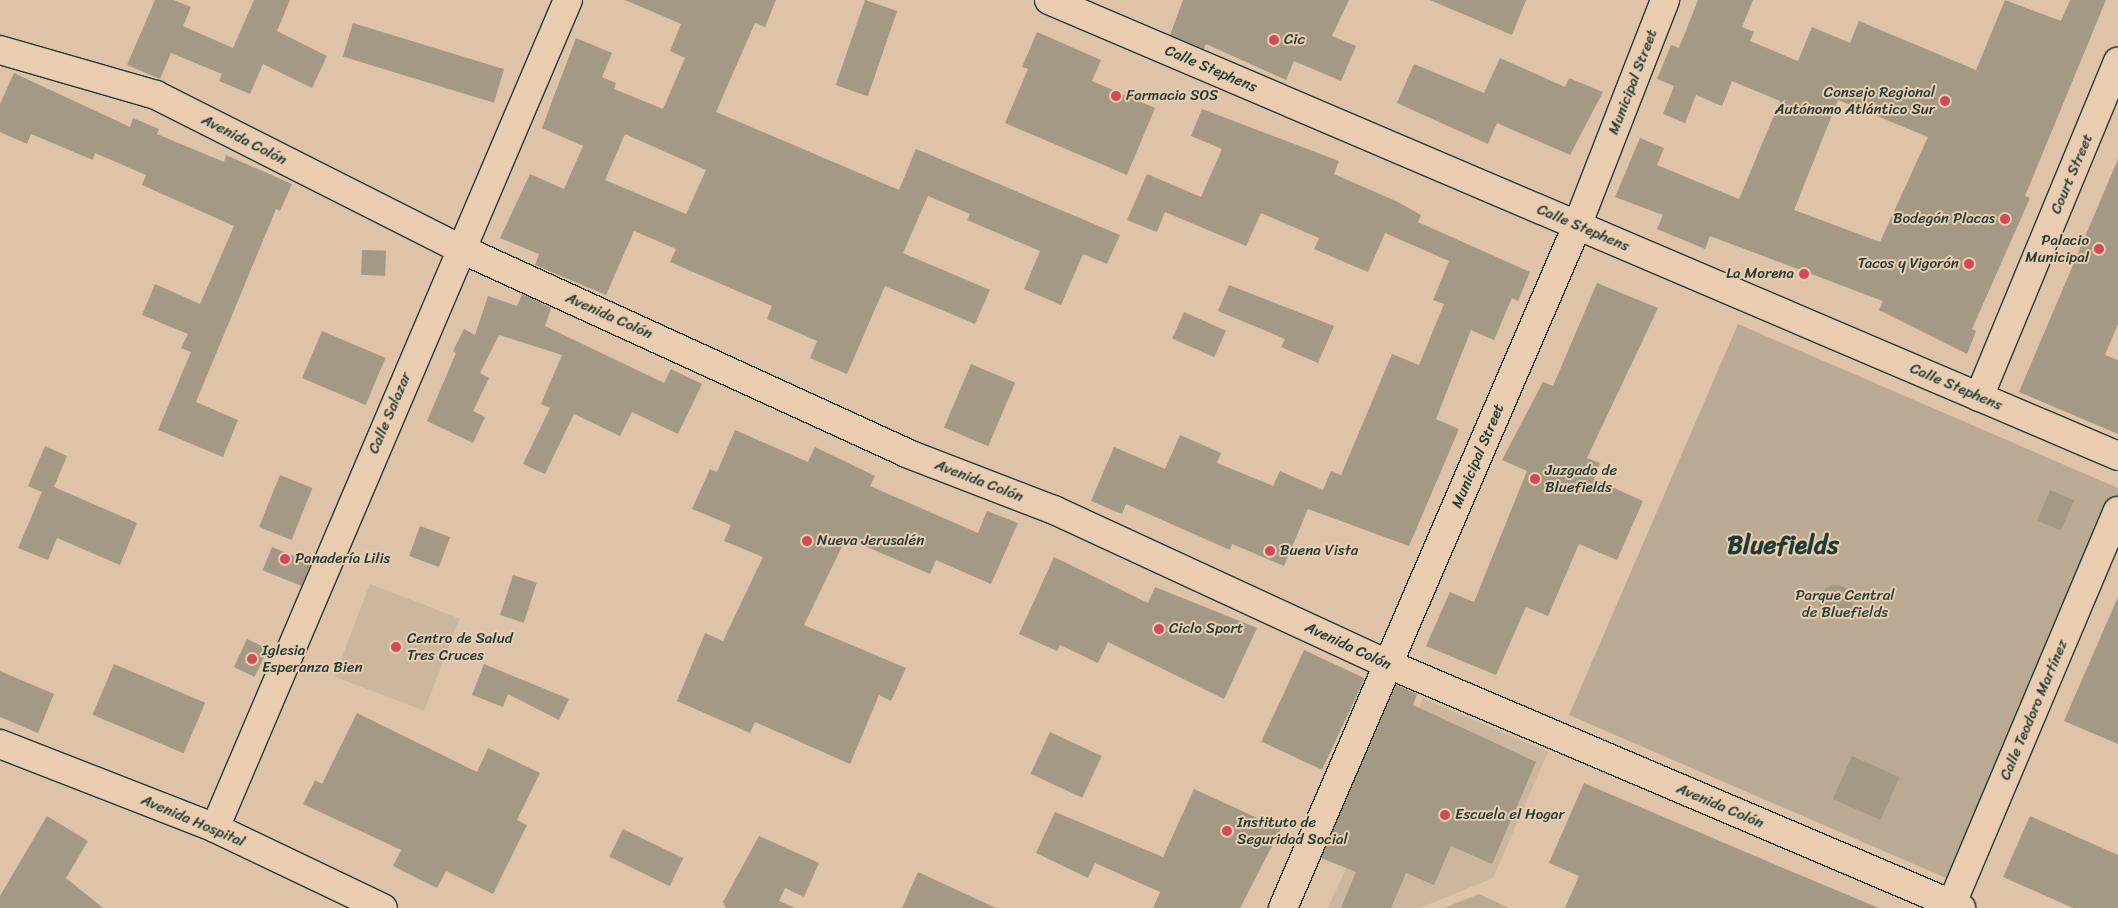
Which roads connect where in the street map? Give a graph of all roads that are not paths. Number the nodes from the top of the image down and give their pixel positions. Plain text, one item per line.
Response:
1 (568, 0) edge
2 (1049, 0) edge
3 (1665, 0) edge
4 (0, 50) edge
5 (2118, 62) edge
6 (1577, 226) junction
7 (460, 248) junction
8 (1979, 397) junction
9 (2118, 456) edge
10 (2118, 512) edge
11 (1388, 664) junction
12 (0, 744) edge
13 (215, 828) junction
14 (1954, 907) edge
15 (383, 908) edge
16 (1283, 908) edge

1 - 7 street, Calle Salazar
2 - 6 street, Calle Stephens
3 - 6 street, Municipal Street
4 - 7 street, Avenida Colón
5 - 8 street, Court Street
6 - 8 street, Calle Stephens
6 - 11 street, Municipal Street
7 - 11 street, Avenida Colón
7 - 13 street, Calle Salazar
8 - 9 street, Calle Stephens
10 - 14 street, Calle Teodoro Martínez
11 - 14 street, Avenida Colón
11 - 16 street, Municipal Street
12 - 13 street, Avenida Hospital
13 - 15 street, Avenida Hospital

